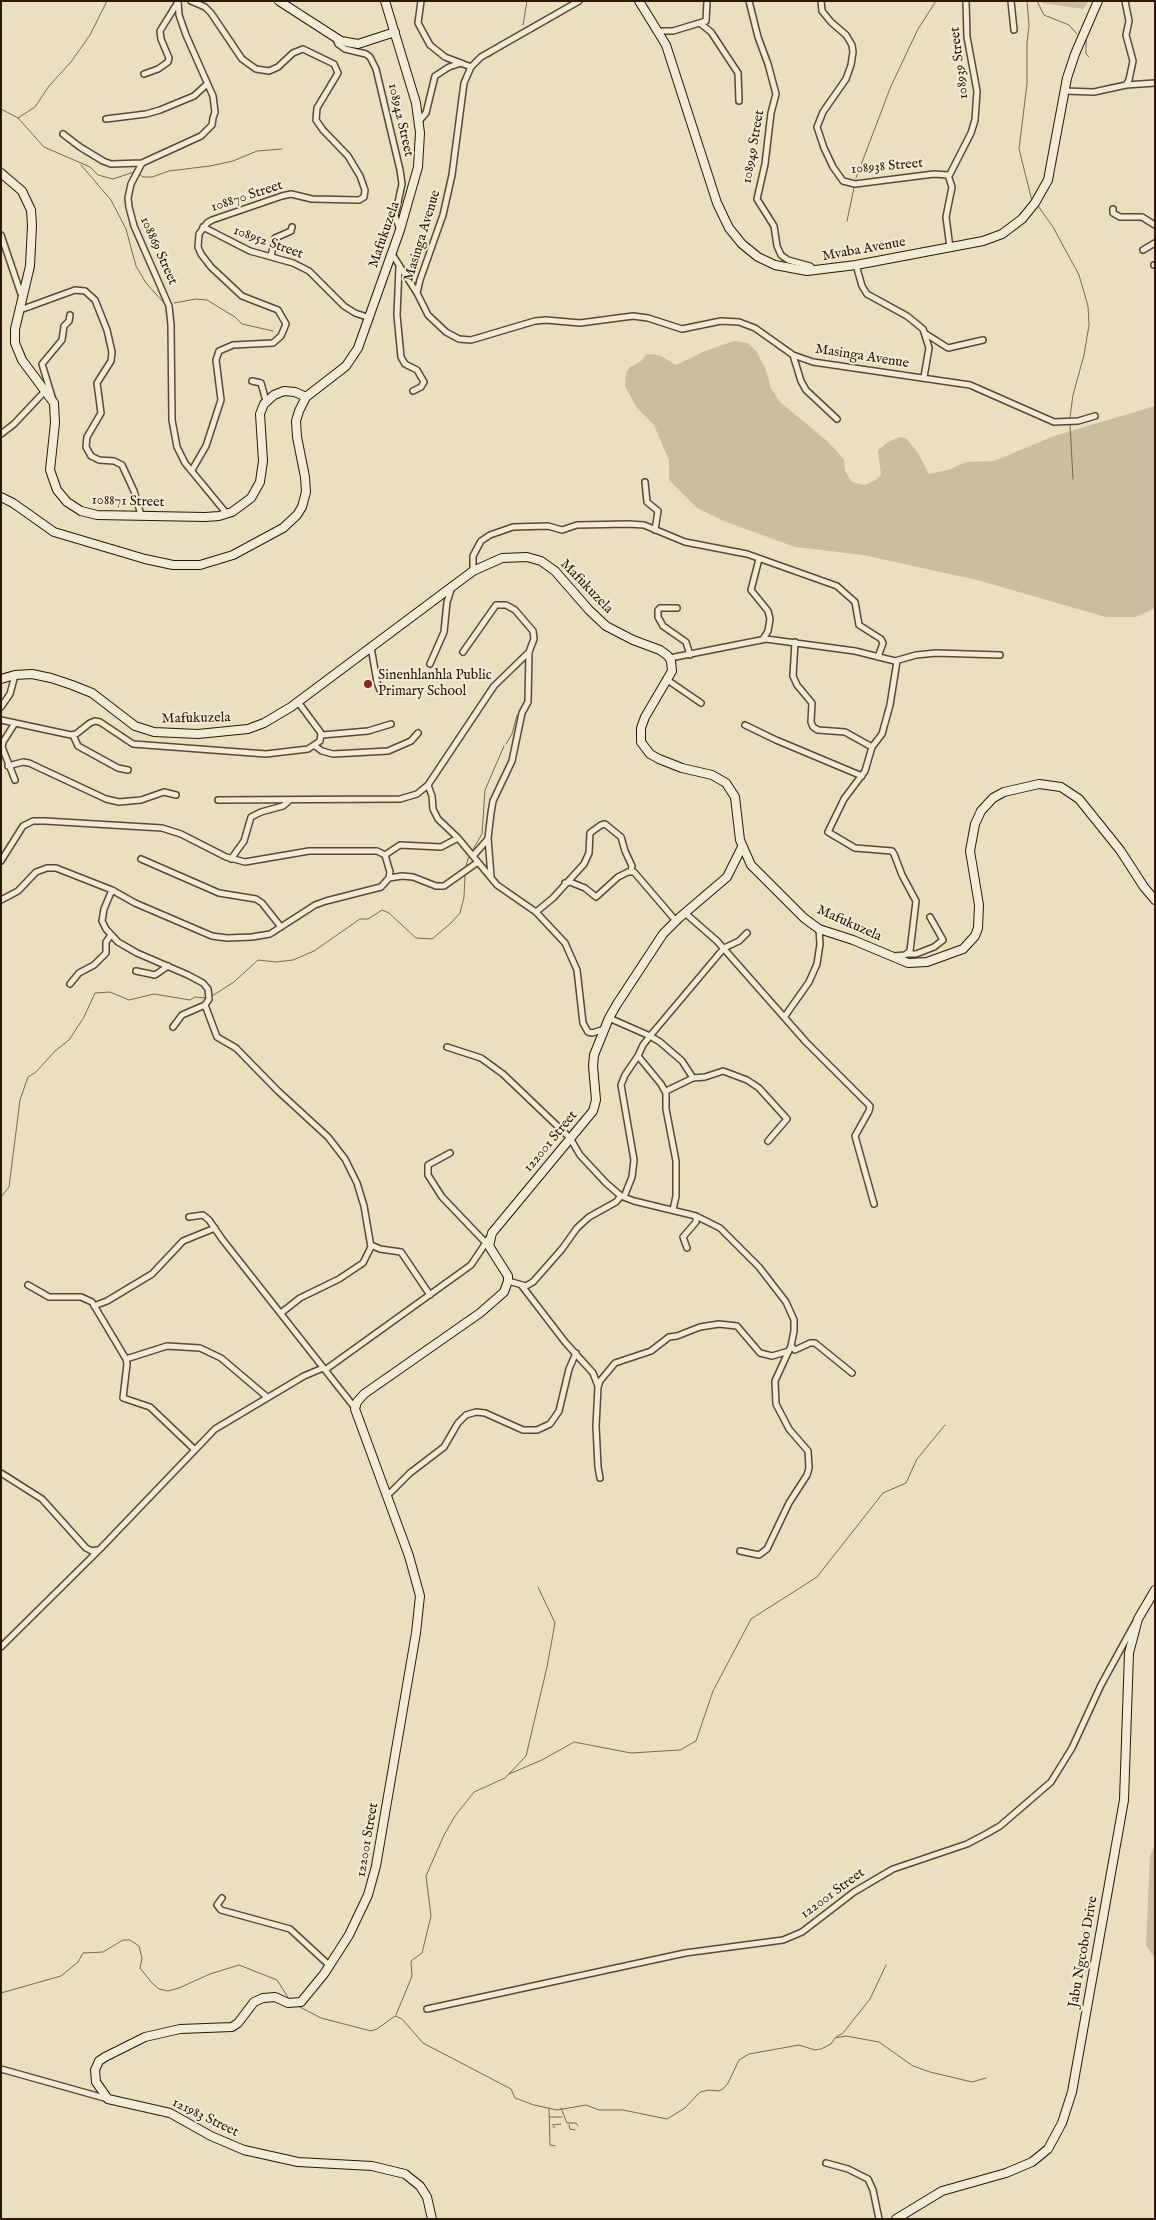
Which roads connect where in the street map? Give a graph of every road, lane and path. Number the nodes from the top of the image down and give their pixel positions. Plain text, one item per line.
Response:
1 (191, 1) edge
2 (279, 1) edge
3 (385, 1) edge
4 (421, 1) edge
5 (579, 1) edge
6 (639, 1) edge
7 (707, 1) edge
8 (749, 1) edge
9 (822, 1) edge
10 (966, 1) edge
11 (1011, 1) edge
12 (1098, 1) edge
13 (1125, 1) edge
14 (178, 2) edge
15 (701, 24) junction
16 (1014, 30) dead end
17 (658, 31) junction
18 (395, 32) junction
19 (336, 39) junction
20 (461, 63) junction
21 (471, 67) junction
22 (144, 74) dead end
23 (1155, 83) edge
24 (207, 84) junction
25 (1126, 85) junction
26 (1064, 91) junction
27 (739, 101) dead end
28 (106, 118) dead end
29 (419, 121) junction
30 (63, 134) dead end
31 (142, 163) junction
32 (1, 172) edge
33 (949, 176) junction
34 (1112, 210) dead end
35 (1155, 225) edge
36 (292, 227) dead end
37 (203, 228) junction
38 (400, 230) junction
39 (1, 236) edge
40 (1155, 243) edge
41 (950, 248) junction
42 (1143, 250) dead end
43 (392, 254) junction
44 (271, 256) junction
45 (856, 265) junction
46 (399, 267) junction
47 (815, 271) junction
48 (417, 293) junction
49 (23, 298) junction
50 (20, 310) junction
51 (70, 315) dead end
52 (370, 318) junction
53 (926, 334) junction
54 (983, 340) dead end
55 (793, 355) junction
56 (924, 377) junction
57 (252, 381) dead end
58 (46, 390) junction
59 (413, 391) dead end
60 (306, 397) junction
61 (266, 401) junction
62 (54, 403) junction
63 (1095, 416) dead end
64 (837, 419) dead end
65 (1, 434) edge
66 (192, 470) junction
67 (645, 482) dead end
68 (1, 497) edge
69 (227, 514) junction
70 (141, 515) junction
71 (655, 530) junction
72 (760, 559) junction
73 (472, 571) junction
74 (452, 587) junction
75 (677, 608) dead end
76 (763, 639) junction
77 (795, 642) junction
78 (371, 646) junction
79 (463, 652) dead end
80 (529, 652) junction
81 (690, 655) junction
82 (1000, 655) dead end
83 (878, 657) junction
84 (670, 658) junction
85 (897, 661) junction
86 (430, 664) dead end
87 (14, 676) junction
88 (666, 679) junction
89 (1, 680) edge
90 (387, 693) dead end
91 (298, 702) junction
92 (701, 703) dead end
93 (1, 707) edge
94 (1, 720) edge
95 (15, 723) junction
96 (391, 724) dead end
97 (746, 725) dead end
98 (418, 733) dead end
99 (73, 735) junction
100 (322, 735) junction
101 (315, 746) junction
102 (872, 747) junction
103 (8, 766) junction
104 (128, 770) dead end
105 (862, 776) junction
106 (15, 780) dead end
107 (428, 785) junction
108 (176, 795) dead end
109 (218, 800) dead end
110 (290, 800) junction
111 (458, 838) junction
112 (488, 838) junction
113 (742, 847) junction
114 (385, 855) junction
115 (473, 856) junction
116 (231, 859) junction
117 (141, 860) dead end
118 (1, 861) edge
119 (478, 862) junction
120 (631, 872) junction
121 (389, 878) junction
122 (491, 878) junction
123 (565, 883) junction
124 (112, 890) junction
125 (1, 900) edge
126 (1155, 900) edge
127 (536, 912) junction
128 (685, 913) junction
129 (930, 917) dead end
130 (676, 921) junction
131 (281, 928) junction
132 (819, 928) junction
133 (747, 933) dead end
134 (111, 935) junction
135 (724, 948) junction
136 (908, 954) junction
137 (888, 956) junction
138 (168, 966) junction
139 (136, 971) dead end
140 (70, 984) dead end
141 (205, 1005) junction
142 (785, 1016) junction
143 (609, 1018) junction
144 (173, 1027) dead end
145 (605, 1029) junction
146 (650, 1036) junction
147 (447, 1047) dead end
148 (638, 1056) junction
149 (693, 1078) junction
150 (666, 1091) junction
151 (570, 1138) junction
152 (768, 1141) dead end
153 (450, 1153) dead end
154 (623, 1196) junction
155 (874, 1204) dead end
156 (673, 1210) junction
157 (696, 1216) junction
158 (189, 1217) dead end
159 (215, 1228) junction
160 (488, 1240) junction
161 (371, 1245) junction
162 (687, 1248) dead end
163 (508, 1281) junction
164 (28, 1285) dead end
165 (522, 1286) junction
166 (430, 1295) junction
167 (94, 1306) junction
168 (281, 1313) junction
169 (790, 1348) junction
170 (576, 1353) junction
171 (126, 1359) junction
172 (324, 1369) junction
173 (852, 1373) dead end
174 (598, 1386) junction
175 (267, 1397) junction
176 (355, 1409) junction
177 (194, 1449) junction
178 (1, 1473) edge
179 (600, 1478) dead end
180 (387, 1496) junction
181 (100, 1549) junction
182 (740, 1551) dead end
183 (1155, 1590) edge
184 (1138, 1619) junction
185 (1, 1647) edge
186 (1117, 1659) junction
187 (1129, 1665) junction
188 (222, 1898) dead end
189 (330, 1966) junction
190 (426, 2009) dead end
191 (1, 2069) edge
192 (108, 2099) junction
193 (826, 2163) dead end
194 (432, 2219) edge
195 (879, 2219) edge
196 (896, 2219) edge

1 - 37 street, 108870 Street
2 - 19 street
3 - 18 street, Mafukuzela
4 - 20 street
5 - 21 street
6 - 17 street, Mvaba Avenue
7 - 15 street
8 - 47 street, 108949 Street
9 - 33 street, 108938 Street
10 - 33 street, 108939 Street
11 - 16 street
12 - 26 street, Mvaba Avenue
13 - 25 street
14 - 22 street
14 - 24 street, 108869 Street
15 - 17 street
15 - 27 street
17 - 47 street, Mvaba Avenue
18 - 19 street
18 - 29 street, Mafukuzela
19 - 38 street, 108942 Street
20 - 21 street
20 - 29 street
21 - 48 street, Masinga Avenue
23 - 25 street
24 - 28 street
24 - 31 street, 108869 Street
25 - 26 street
26 - 41 street, Mvaba Avenue
29 - 38 street, Mafukuzela
30 - 31 street
31 - 66 street, 108869 Street
32 - 49 street
33 - 41 street
34 - 35 street
36 - 44 street
37 - 44 street, 108952 Street
37 - 66 street, 108870 Street
38 - 43 street, Mafukuzela
39 - 49 street
40 - 42 street
41 - 45 street, Mvaba Avenue
43 - 46 street
43 - 52 street, Mafukuzela
44 - 52 street, 108952 Street
45 - 47 street, Mvaba Avenue
45 - 53 street
46 - 48 street
46 - 59 street
48 - 55 street, Masinga Avenue
49 - 50 street
50 - 58 street
50 - 70 street
51 - 62 street
52 - 60 street, Mafukuzela
53 - 54 street
53 - 56 street
55 - 56 street, Masinga Avenue
55 - 64 street
56 - 63 street, Masinga Avenue
57 - 61 street
58 - 62 street
58 - 65 street
60 - 61 street
60 - 68 street
61 - 69 street, 108871 Street
62 - 70 street, 108871 Street
66 - 69 street, 108869 Street
67 - 71 street
69 - 70 street, 108871 Street
71 - 72 street
71 - 73 street
72 - 76 street
72 - 83 street
73 - 74 street, Mafukuzela
73 - 84 street, Mafukuzela
74 - 78 street, Mafukuzela
74 - 86 street
75 - 81 street
76 - 77 street
76 - 81 street
77 - 83 street
77 - 102 street
78 - 90 street
78 - 91 street, Mafukuzela
79 - 80 street
80 - 107 street
80 - 112 street
81 - 84 street
82 - 85 street
83 - 85 street
84 - 88 street, Mafukuzela
85 - 102 street
87 - 89 street, Mafukuzela
87 - 91 street, Mafukuzela
87 - 93 street
88 - 92 street
88 - 113 street, Mafukuzela
91 - 100 street
94 - 95 street
95 - 99 street
95 - 103 street
96 - 100 street
97 - 105 street
98 - 101 street
99 - 101 street
99 - 104 street
100 - 101 street
102 - 105 street
103 - 106 street
103 - 108 street
105 - 136 street
107 - 110 street
107 - 111 street
109 - 110 street
110 - 116 street
111 - 114 street
111 - 115 street
112 - 115 street
112 - 122 street
113 - 128 street, 122001 Street
113 - 132 street, Mafukuzela
114 - 116 street
114 - 121 street
115 - 119 street
116 - 118 street
117 - 131 street
119 - 121 street
119 - 122 street
120 - 123 street
120 - 123 street
120 - 130 street
121 - 131 street
122 - 127 street
123 - 127 street
124 - 125 street
124 - 131 street
124 - 134 street
126 - 137 street, Mafukuzela
127 - 145 street
128 - 130 street, 122001 Street
128 - 135 street
129 - 136 street
130 - 143 street, 122001 Street
132 - 137 street, Mafukuzela
132 - 142 street
133 - 135 street
134 - 138 street
134 - 140 street
135 - 142 street
135 - 146 street
136 - 137 street
138 - 139 street
138 - 141 street
141 - 144 street
141 - 161 street
142 - 155 street
143 - 145 street, 122001 Street
143 - 146 street
145 - 151 street, 122001 Street
146 - 148 street
146 - 149 street
147 - 151 street
148 - 150 street
148 - 154 street
149 - 150 street
149 - 152 street
150 - 156 street
151 - 154 street
151 - 160 street, 122001 Street
153 - 160 street
154 - 156 street
154 - 165 street
156 - 157 street
157 - 162 street
157 - 169 street
158 - 159 street, 122001 Street
159 - 167 street
159 - 168 street, 122001 Street
160 - 163 street
160 - 166 street
161 - 166 street
161 - 168 street
163 - 165 street
163 - 176 street
164 - 167 street
165 - 170 street
166 - 172 street
167 - 171 street
168 - 172 street, 122001 Street
169 - 173 street
169 - 174 street
169 - 182 street
170 - 174 street
170 - 180 street
171 - 175 street
171 - 177 street
172 - 175 street
172 - 176 street, 122001 Street
174 - 179 street
175 - 177 street
176 - 180 street, 122001 Street
177 - 181 street
178 - 181 street
180 - 189 street, 122001 Street
181 - 185 street
183 - 184 street, Jabu Ngcobo Drive
184 - 186 street, 122001 Street
184 - 187 street, Jabu Ngcobo Drive
186 - 187 street
186 - 190 street, 122001 Street
187 - 196 street, Jabu Ngcobo Drive
188 - 189 street
189 - 192 street, 122001 Street
191 - 192 street, 121983 Street
192 - 194 street, 121983 Street
193 - 195 street

